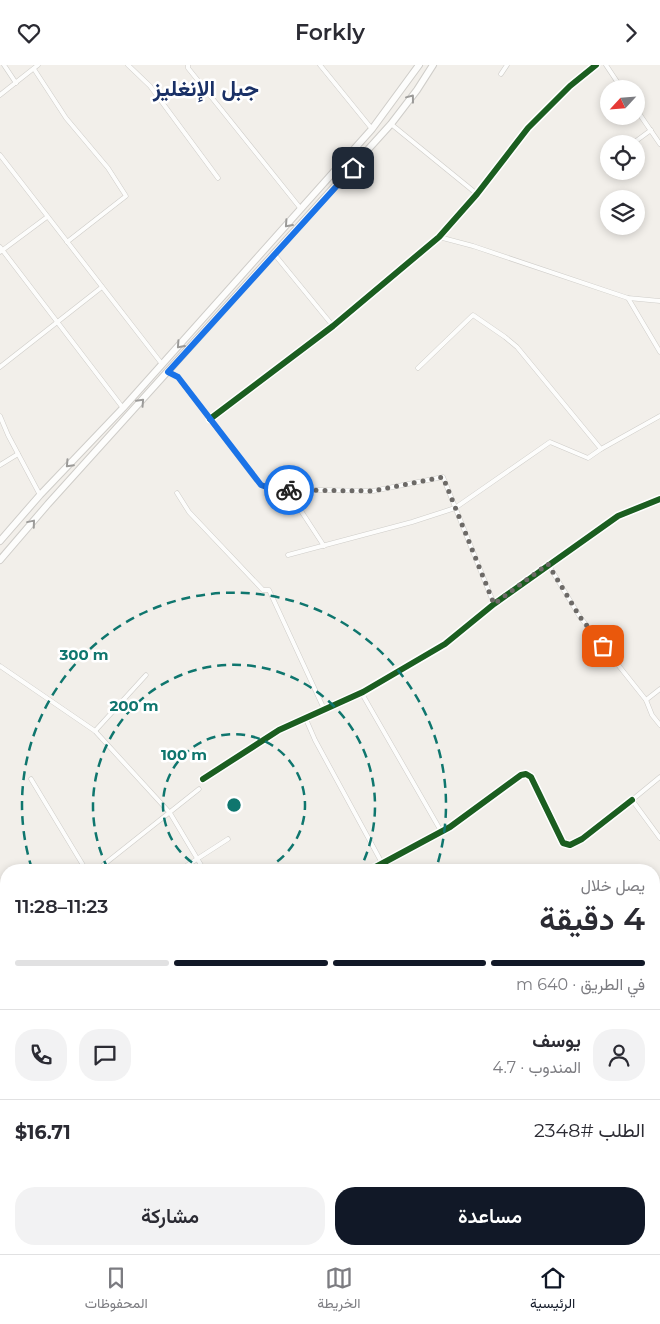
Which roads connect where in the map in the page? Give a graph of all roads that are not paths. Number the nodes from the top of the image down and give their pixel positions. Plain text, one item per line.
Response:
1 (4, 65) edge
2 (38, 65) edge
3 (128, 65) edge
4 (188, 65) edge
5 (320, 65) edge
6 (419, 65) edge
7 (433, 65) edge
8 (507, 65) edge
9 (596, 65) edge
10 (606, 65) edge
11 (34, 69) junction
12 (501, 74) dead end
13 (616, 80) edge
14 (16, 83) junction
15 (0, 95) edge
16 (645, 122) edge
17 (391, 124) junction
18 (372, 129) junction
19 (651, 130) junction
20 (644, 135) edge
21 (660, 144) edge
22 (0, 155) edge
23 (218, 178) dead end
24 (477, 194) junction
25 (301, 209) junction
26 (47, 217) junction
27 (439, 237) junction
28 (67, 242) junction
29 (1, 250) edge
30 (275, 255) junction
31 (102, 287) junction
32 (628, 298) junction
33 (660, 301) edge
34 (57, 321) junction
35 (333, 326) junction
36 (660, 352) edge
37 (162, 364) junction
38 (0, 367) edge
39 (418, 368) dead end
40 (168, 372) junction
41 (123, 408) junction
42 (0, 416) edge
43 (660, 417) edge
44 (210, 419) junction
45 (601, 449) junction
46 (18, 454) junction
47 (0, 465) edge
48 (288, 491) junction
49 (177, 493) dead end
50 (40, 495) junction
51 (660, 499) edge
52 (455, 508) junction
53 (0, 541) edge
54 (324, 546) junction
55 (288, 555) dead end
56 (0, 560) edge
57 (548, 564) junction
58 (494, 604) junction
59 (0, 667) edge
60 (146, 675) dead end
61 (660, 689) edge
62 (361, 692) junction
63 (646, 700) junction
64 (324, 709) junction
65 (305, 717) junction
66 (660, 725) edge
67 (95, 731) junction
68 (660, 777) edge
69 (31, 779) dead end
70 (203, 779) dead end
71 (199, 789) dead end
72 (632, 801) junction
73 (170, 813) junction
74 (441, 831) junction
75 (660, 838) edge
76 (228, 839) dead end
77 (197, 859) junction
78 (382, 863) joint
79 (82, 864) edge
80 (105, 864) edge
81 (189, 864) edge
82 (200, 864) edge

1 - 14 street
2 - 11 street
3 - 23 street
4 - 25 street
5 - 18 street
6 - 18 highway
17 -> 7 highway
8 - 12 street
9 - 24 street
10 - 13 street
11 - 14 street
11 - 28 street
14 - 15 street
16 - 19 street
17 - 24 street
17 - 30 highway
18 - 25 highway
19 - 20 street
19 - 21 street
22 - 26 street
24 - 27 street
25 -> 37 highway
26 - 28 street
26 - 29 street
27 - 32 street
27 - 35 street
28 - 31 street
29 - 34 street
30 - 35 street
30 - 40 highway
31 - 34 street
31 - 37 street
32 - 33 street
32 - 36 street
34 - 38 street
34 - 41 street
35 - 44 street
37 - 41 highway
39 - 45 street
40 - 44 street
56 -> 40 highway
41 -> 50 highway
42 - 46 street
43 - 45 street
44 - 48 street
45 - 52 street
46 - 47 street
46 - 50 street
48 - 52 street
48 - 54 street
49 - 64 street
50 - 53 highway
51 - 57 street
52 - 54 street
52 - 58 street
54 - 55 street
57 - 58 street
57 - 63 street
58 - 62 street
59 - 67 street
60 - 67 street
61 - 63 street
62 - 64 street
62 - 74 street
63 - 66 street
64 - 65 street
65 - 70 street
65 - 78 street
67 - 73 street
68 - 72 street
69 - 79 street
71 - 73 street
72 - 74 street
72 - 75 street
73 - 77 street
73 - 80 street
74 - 78 street
76 - 77 street
77 - 81 street
77 - 82 street

